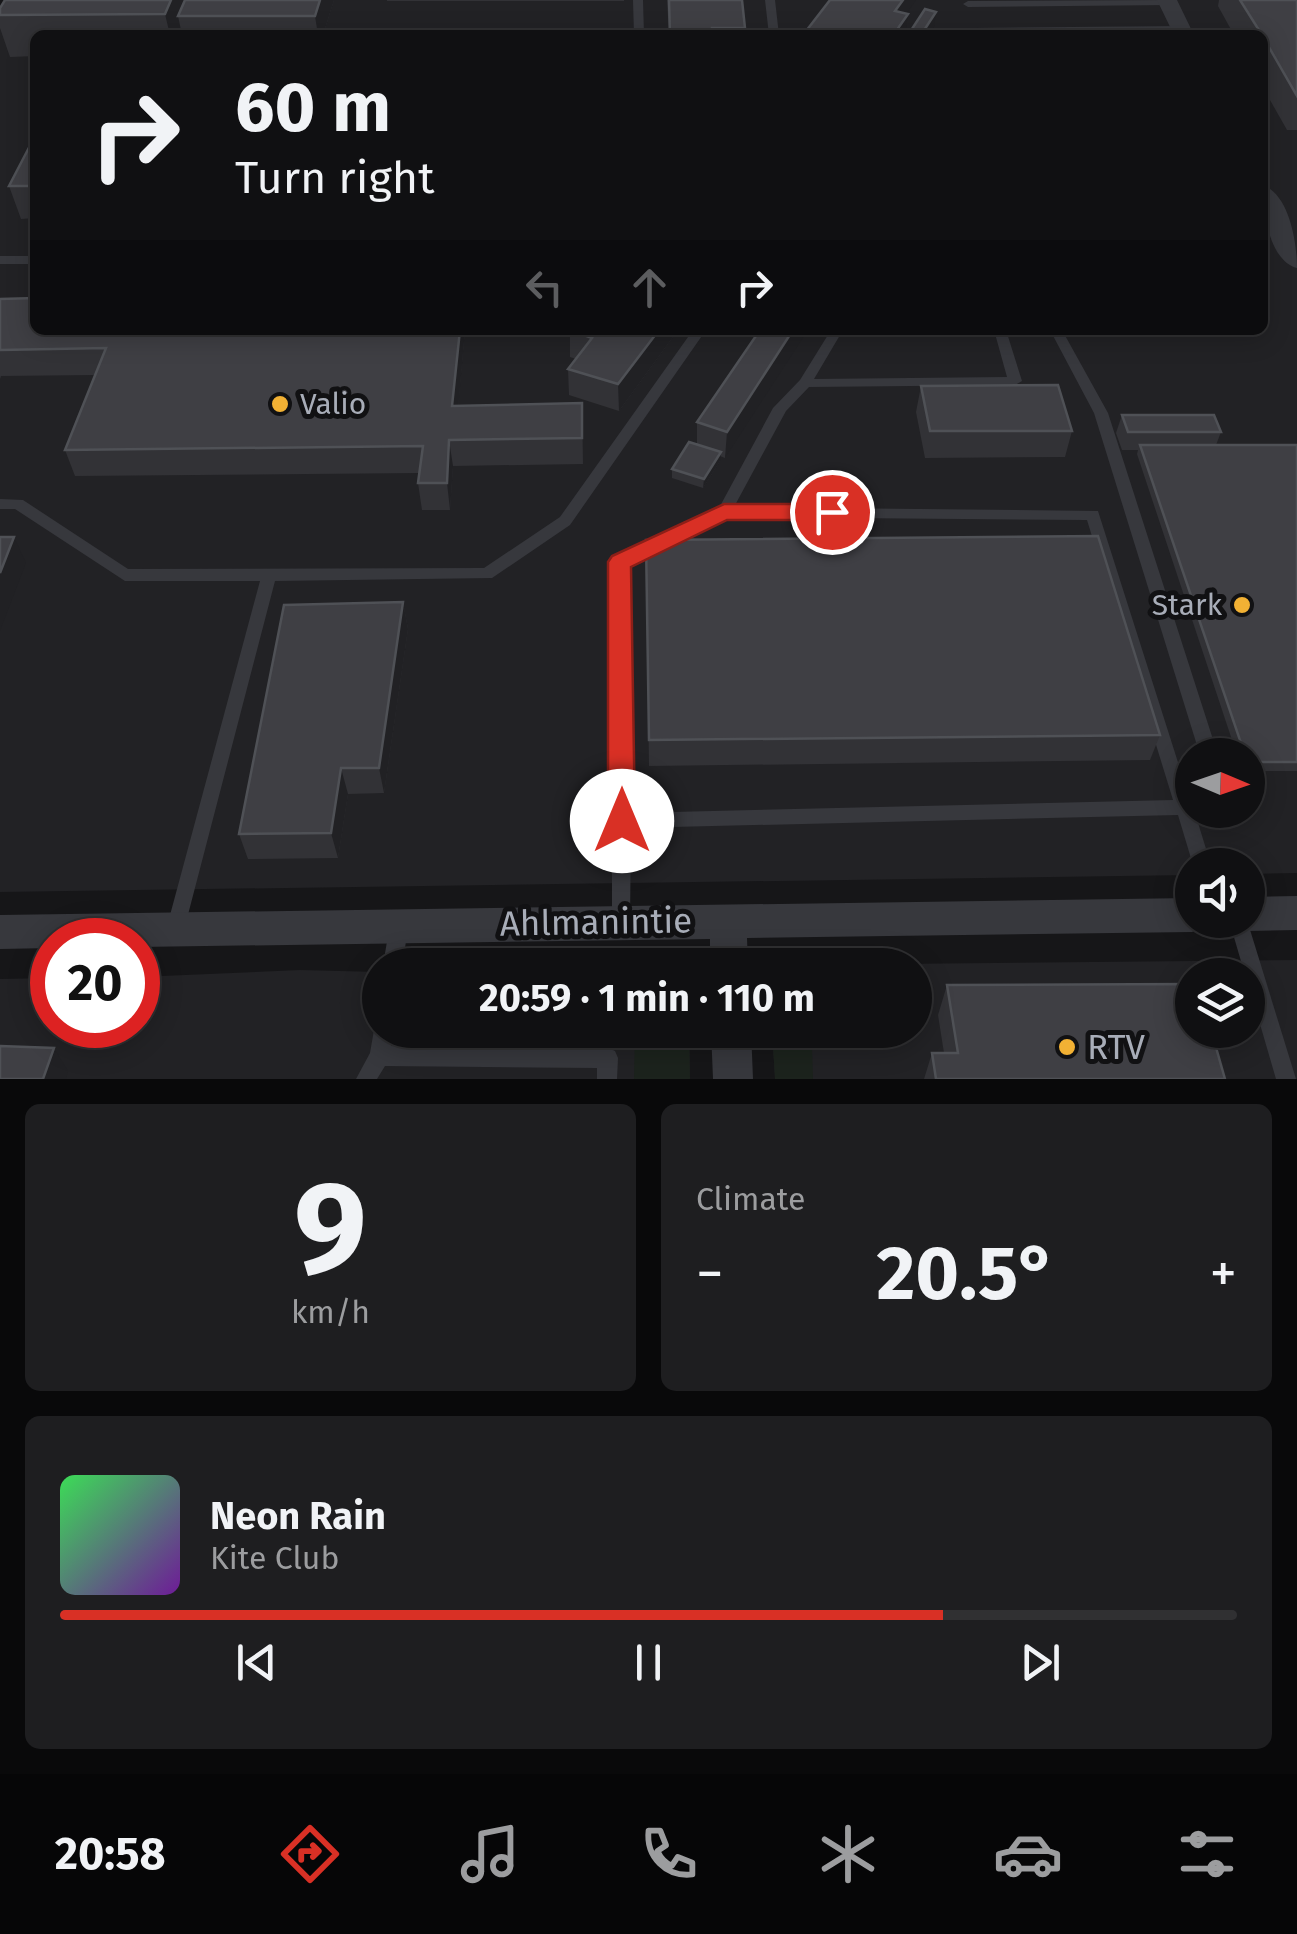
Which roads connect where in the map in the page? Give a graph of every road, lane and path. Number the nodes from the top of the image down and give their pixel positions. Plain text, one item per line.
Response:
1 (638, 0) edge
2 (770, 0) edge
3 (967, 2) edge
4 (1167, 2) edge
5 (639, 30) edge
6 (773, 30) edge
7 (974, 30) edge
8 (1181, 30) edge
9 (1268, 204) edge
10 (0, 260) edge
11 (30, 260) edge
12 (1297, 261) edge
13 (696, 335) edge
14 (833, 335) edge
15 (1001, 335) edge
16 (1059, 335) edge
17 (805, 383) junction
18 (0, 504) edge
19 (724, 512) junction
20 (269, 575) junction
21 (1204, 738) edge
22 (1175, 767) edge
23 (1175, 807) edge
24 (622, 821) junction
25 (1297, 913) edge
26 (1265, 914) edge
27 (1175, 915) edge
28 (728, 921) junction
29 (621, 922) junction
30 (399, 924) junction
31 (174, 930) junction
32 (0, 932) edge
33 (1243, 938) edge
34 (395, 948) edge
35 (729, 948) edge
36 (381, 1048) edge
37 (732, 1048) edge
38 (380, 1056) junction
39 (366, 1079) edge
40 (607, 1079) edge
41 (733, 1079) edge
42 (1286, 1079) edge

1 - 5 lane
2 - 6 lane
3 - 4 lane
3 - 7 lane
4 - 8 street
9 - 12 street
10 - 11 lane
13 - 20 lane
14 - 17 lane
15 - 17 lane
16 - 21 lane
17 - 19 lane
18 - 20 lane
19 - 22 lane
19 - 24 lane
20 - 31 lane
23 - 24 lane
24 - 29 lane
25 - 26 street
27 - 28 street, Ahlmanintie
28 - 29 street, Ahlmanintie
28 - 35 street
29 - 30 street, Ahlmanintie
30 - 31 street, Ahlmanintie
30 - 34 lane
31 - 32 street, Ahlmanintie
33 - 42 lane
36 - 38 lane
37 - 41 street
38 - 39 lane
38 - 40 lane

